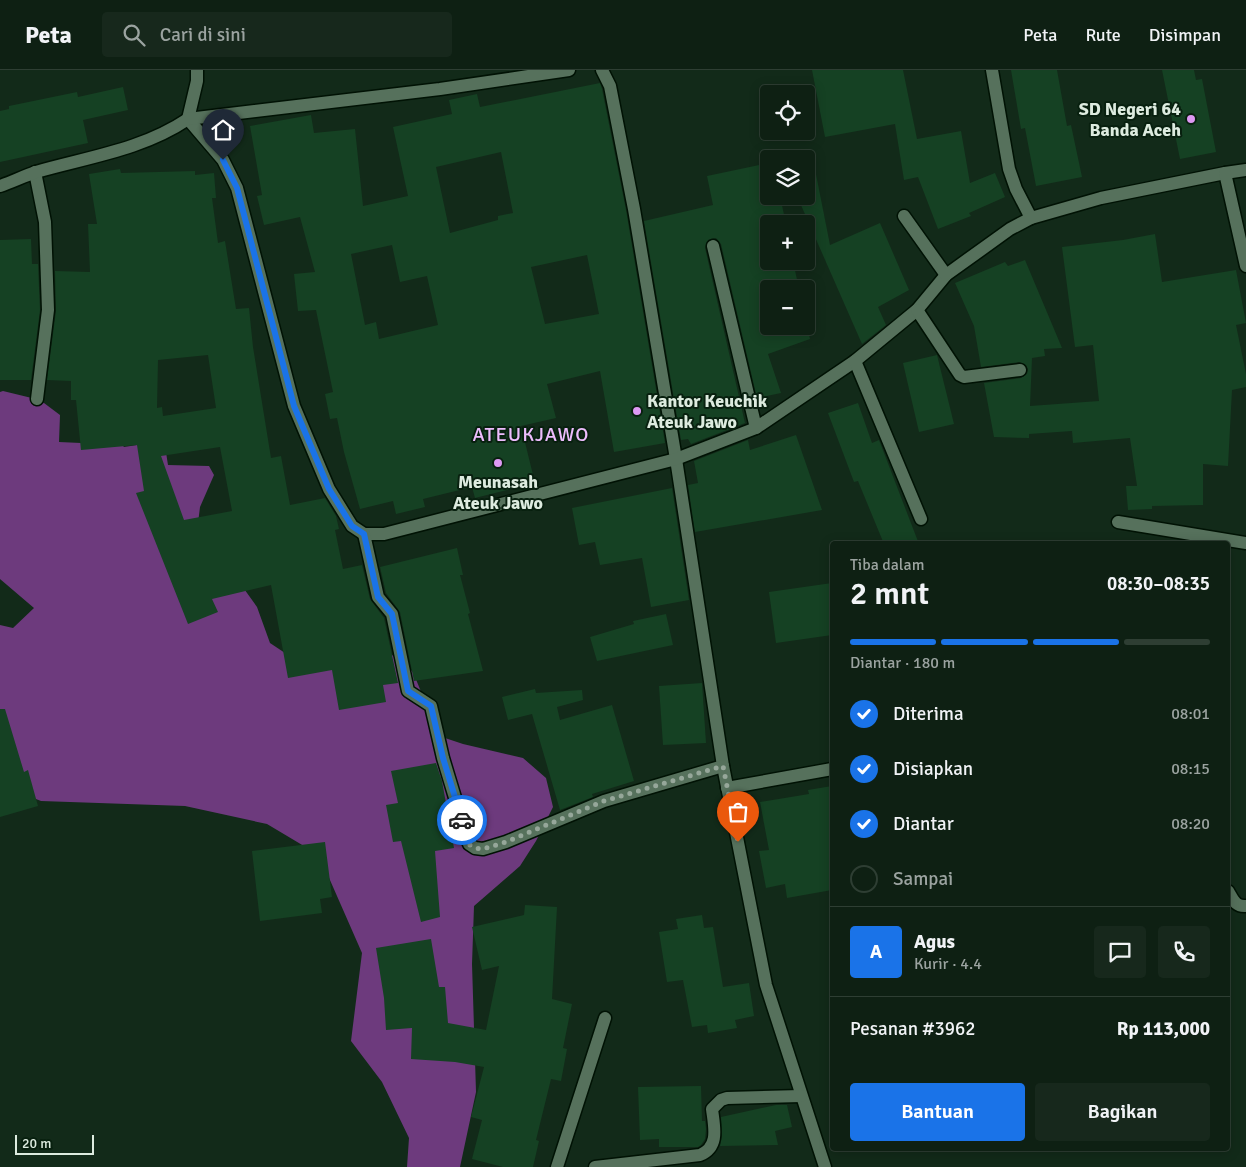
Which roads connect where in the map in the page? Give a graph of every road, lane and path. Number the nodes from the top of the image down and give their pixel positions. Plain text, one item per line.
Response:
1 (568, 70) edge
2 (602, 70) edge
3 (992, 70) edge
4 (197, 76) edge
5 (188, 119) junction
6 (1246, 170) edge
7 (35, 172) junction
8 (1225, 173) junction
9 (0, 186) edge
10 (904, 216) dead end
11 (1030, 218) junction
12 (713, 246) dead end
13 (1246, 266) edge
14 (946, 275) junction
15 (917, 310) junction
16 (854, 361) junction
17 (1020, 370) dead end
18 (37, 399) dead end
19 (756, 428) junction
20 (676, 459) junction
21 (921, 519) dead end
22 (1118, 522) dead end
23 (364, 534) junction
24 (1185, 538) edge
25 (1222, 541) edge
26 (1230, 542) edge
27 (1246, 543) edge
28 (723, 766) junction
29 (830, 769) edge
30 (727, 788) junction
31 (1230, 894) edge
32 (1246, 906) edge
33 (605, 1018) dead end
34 (801, 1096) junction
35 (557, 1167) edge
36 (595, 1167) edge
37 (826, 1167) edge

1 - 5 street
2 - 20 street
3 - 11 street
4 - 5 street
5 - 7 street
5 - 23 street
6 - 8 street
7 - 9 street
7 - 18 street
8 - 11 street
8 - 13 street
10 - 14 street
11 - 14 street
12 - 19 street
14 - 15 street
15 - 16 street
15 - 17 street
16 - 19 street
16 - 21 street
19 - 20 street
20 - 23 street
20 - 28 street
22 - 24 street
23 - 28 street
24 - 25 street
26 - 27 street
28 - 30 street
29 - 30 street
30 - 34 street
31 - 32 street
33 - 35 street
34 - 36 street
34 - 37 street

